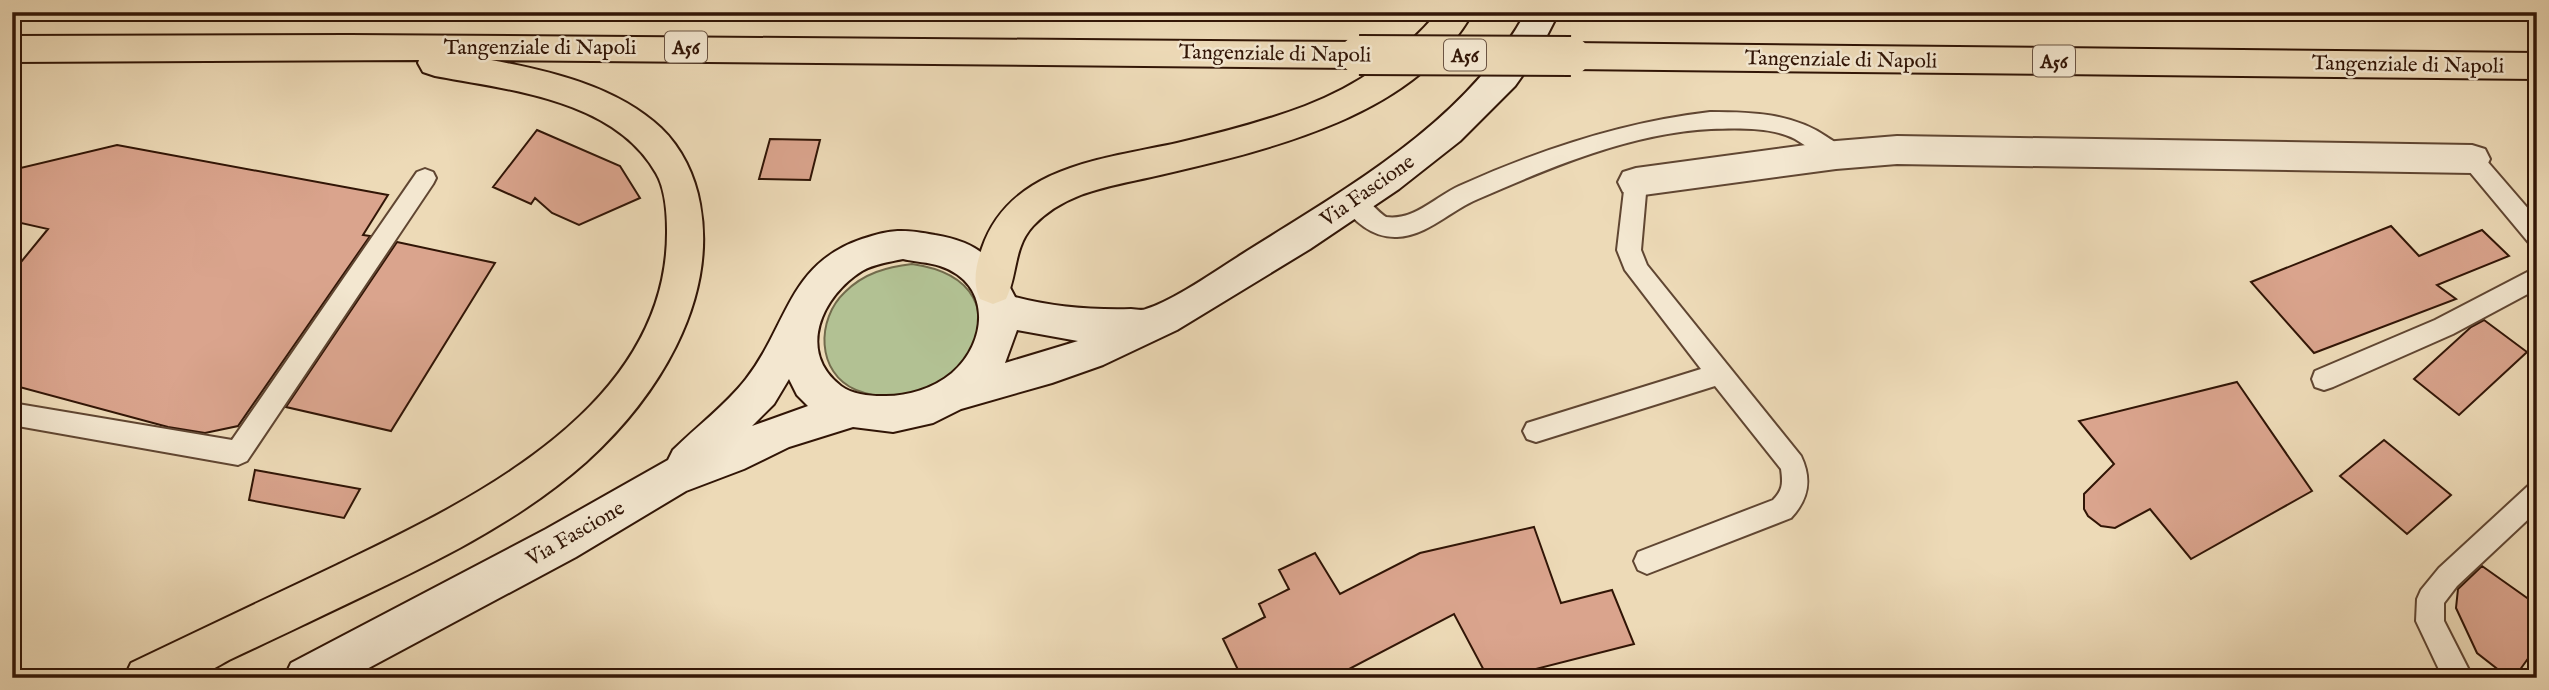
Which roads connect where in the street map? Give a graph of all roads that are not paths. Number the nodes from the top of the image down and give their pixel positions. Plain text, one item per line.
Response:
1 (1457, 12) edge
2 (1543, 12) edge
3 (347, 46) junction
4 (12, 49) edge
5 (2537, 66) edge
6 (1836, 155) junction
7 (2472, 159) joint
8 (425, 178) dead end
9 (1636, 182) joint
10 (1353, 201) junction
11 (2537, 236) edge
12 (2537, 277) edge
13 (996, 299) junction
14 (1152, 324) junction
15 (798, 327) junction
16 (1719, 374) junction
17 (2324, 379) dead end
18 (957, 393) junction
19 (852, 410) junction
20 (12, 414) edge
21 (1536, 431) dead end
22 (672, 477) junction
23 (2537, 494) edge
24 (1647, 561) dead end
25 (146, 678) edge
26 (306, 678) edge
27 (2459, 678) edge

1 - 13 highway
2 - 10 main road, Via Fascione
3 - 4 highway, Tangenziale di Napoli / A56
3 - 5 highway, Tangenziale di Napoli / A56, bridge
3 - 25 highway
6 - 7 main road
6 - 9 main road
6 - 10 lane
7 - 11 lane
8 - 20 lane
9 - 16 lane
10 - 14 main road, Via Fascione
12 - 17 lane
13 - 14 main road, Via Fascione
13 - 15 main road
13 - 18 main road
14 - 18 main road, Via Fascione
15 - 19 main road
15 - 22 main road
16 - 21 lane
16 - 24 lane
18 - 19 main road
19 - 22 main road, Via Fascione
22 - 26 main road, Via Fascione
23 - 27 lane

